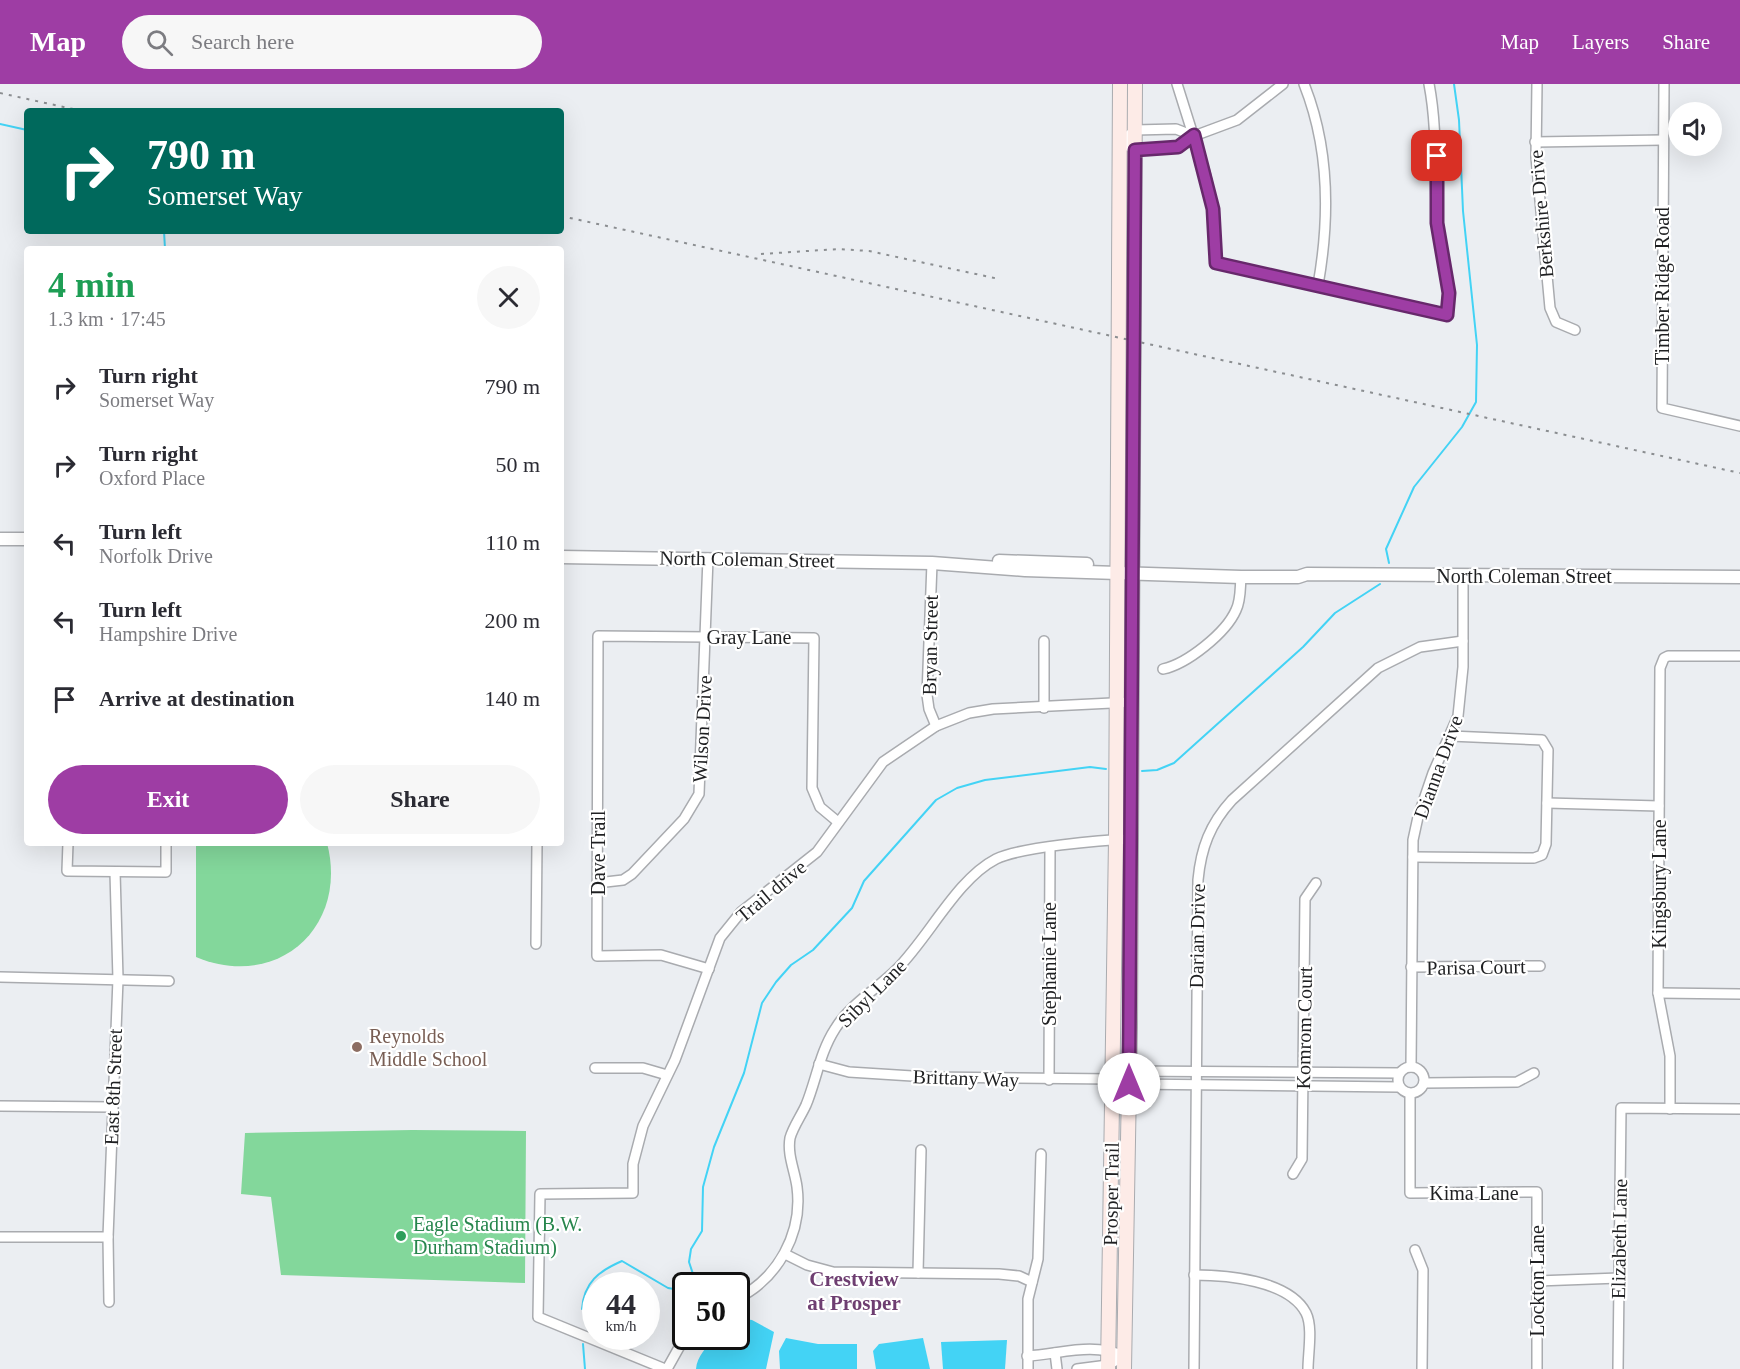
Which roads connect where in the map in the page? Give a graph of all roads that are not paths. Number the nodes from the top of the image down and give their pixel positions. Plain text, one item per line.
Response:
1 (1120, 84) edge
2 (1135, 84) edge
3 (1177, 84) edge
4 (1283, 84) edge
5 (1304, 84) edge
6 (1429, 84) edge
7 (1538, 84) edge
8 (1664, 84) edge
9 (1135, 130) junction
10 (1194, 135) junction
11 (1663, 140) junction
12 (1121, 142) junction
13 (1535, 142) junction
14 (1135, 150) junction
15 (1318, 285) junction
16 (1575, 330) dead end
17 (1740, 426) edge
18 (0, 539) edge
19 (24, 540) edge
20 (564, 557) edge
21 (708, 558) junction
22 (932, 562) junction
23 (1125, 570) junction
24 (1308, 574) junction
25 (1463, 576) junction
26 (1241, 577) junction
27 (1740, 577) edge
28 (598, 636) joint
29 (706, 637) junction
30 (1044, 641) dead end
31 (1463, 641) junction
32 (1740, 656) edge
33 (1163, 669) dead end
34 (1125, 702) junction
35 (1044, 708) junction
36 (936, 726) junction
37 (1450, 736) junction
38 (1547, 803) junction
39 (1659, 806) junction
40 (838, 822) junction
41 (1124, 839) junction
42 (68, 846) edge
43 (166, 846) edge
44 (537, 846) edge
45 (1050, 848) junction
46 (1413, 857) junction
47 (115, 872) junction
48 (597, 883) junction
49 (1316, 883) dead end
50 (536, 944) dead end
51 (1540, 966) dead end
52 (1412, 967) junction
53 (709, 969) junction
54 (0, 977) edge
55 (118, 979) junction
56 (169, 981) dead end
57 (1658, 993) junction
58 (1740, 994) edge
59 (819, 1064) junction
60 (1411, 1067) junction
61 (595, 1068) dead end
62 (1195, 1072) junction
63 (1303, 1073) junction
64 (1399, 1073) junction
65 (1534, 1073) dead end
66 (667, 1075) junction
67 (1113, 1078) junction
68 (1129, 1078) junction
69 (1049, 1080) junction
70 (1424, 1083) junction
71 (1195, 1085) junction
72 (1303, 1086) junction
73 (1400, 1087) junction
74 (1410, 1094) junction
75 (0, 1106) edge
76 (112, 1107) junction
77 (1670, 1109) junction
78 (1740, 1109) edge
79 (921, 1150) dead end
80 (1041, 1154) dead end
81 (1293, 1174) dead end
82 (1537, 1192) joint
83 (0, 1237) edge
84 (108, 1237) junction
85 (1416, 1250) dead end
86 (785, 1254) junction
87 (918, 1273) junction
88 (1194, 1275) junction
89 (1618, 1278) junction
90 (1538, 1281) junction
91 (1032, 1282) junction
92 (750, 1290) edge
93 (109, 1302) dead end
94 (1109, 1349) junction
95 (677, 1350) edge
96 (1054, 1353) junction
97 (1027, 1356) junction
98 (1124, 1363) edge
99 (1108, 1367) edge
100 (666, 1369) edge
101 (1028, 1369) edge
102 (1057, 1369) edge
103 (1077, 1369) edge
104 (1194, 1369) edge
105 (1308, 1369) edge
106 (1422, 1369) edge
107 (1537, 1369) edge
108 (1618, 1369) edge

1 - 12 main road, Prosper Trail
2 - 9 main road, Prosper Trail
3 - 10 street
4 - 10 street
5 - 15 street
6 - 15 street
7 - 13 street, Berkshire Drive
8 - 11 street, Timber Ridge Road
9 - 10 street
9 - 12 street
9 - 14 main road, Prosper Trail
10 - 14 street
10 - 15 street
11 - 13 street
11 - 17 street, Timber Ridge Road
12 - 14 street
12 - 23 main road, Prosper Trail
13 - 16 street, Berkshire Drive
14 - 23 main road, Prosper Trail
18 - 19 street
20 - 21 street, North Coleman Street
21 - 22 street, North Coleman Street
21 - 29 street, Wilson Drive
22 - 23 street, North Coleman Street
22 - 36 street, Bryan Street
23 - 24 street, North Coleman Street
23 - 26 street, North Coleman Street
23 - 34 main road, Prosper Trail
24 - 25 street, North Coleman Street
24 - 26 street, North Coleman Street
25 - 27 street, North Coleman Street
25 - 31 street, Dianna Drive
26 - 33 street
28 - 29 street, Gray Lane
28 - 48 street, Dave Trail
29 - 40 street, Gray Lane
29 - 48 street, Wilson Drive
30 - 35 street
31 - 37 street, Dianna Drive
31 - 62 street, Darian Drive
32 - 39 street, Kingsbury Lane
34 - 35 street, Trail drive
34 - 41 main road, Prosper Trail
35 - 36 street, Trail drive
36 - 40 street, Trail drive
37 - 38 street
37 - 46 street, Dianna Drive
38 - 39 street
38 - 46 street
39 - 57 street, Kingsbury Lane
40 - 53 street, Trail drive
41 - 45 street, Sibyl Lane
41 - 67 main road, Prosper Trail
41 - 68 main road, Prosper Trail
42 - 47 street
43 - 47 street
44 - 50 street
45 - 59 street, Sibyl Lane
45 - 69 street, Stephanie Lane
46 - 52 street, Dianna Drive
47 - 55 street, East 8th Street
48 - 53 street, Dave Trail
49 - 63 street, Komrom Court
51 - 52 street, Parisa Court
52 - 60 street, Dianna Drive
53 - 66 street, Trail drive
54 - 55 street
55 - 56 street
55 - 76 street, East 8th Street
57 - 58 street
57 - 77 street, Kingsbury Lane
59 - 69 street, Brittany Way
59 - 86 street, Sibyl Lane
60 - 64 street
60 - 70 street
61 - 66 street
62 - 63 street, Brittany Way
62 - 68 street, Brittany Way
62 - 71 street, Darian Drive
63 - 64 street, Brittany Way
63 - 72 street, Komrom Court
64 - 73 street
65 - 70 street
66 - 100 street, Trail drive
67 - 68 street, Brittany Way
67 - 69 street, Brittany Way
67 - 94 main road, Prosper Trail
68 - 71 street, Brittany Way
68 - 98 main road, Prosper Trail
70 - 74 street
71 - 72 street, Brittany Way
71 - 88 street, Darian Drive
72 - 73 street, Brittany Way
72 - 81 street, Komrom Court
73 - 74 street
74 - 82 street, Kima Lane
75 - 76 street
76 - 84 street, East 8th Street
77 - 78 street
77 - 89 street, Elizabeth Lane
79 - 87 street
80 - 91 street
82 - 90 street, Lockton Lane
83 - 84 street
84 - 93 street, East 8th Street
85 - 106 street
86 - 87 street
86 - 92 street, Sibyl Lane
87 - 91 street
88 - 104 street, Darian Drive
88 - 105 street
89 - 90 street
89 - 108 street, Elizabeth Lane
90 - 107 street, Lockton Lane
91 - 97 street
94 - 96 street
94 - 98 street
94 - 99 main road, Prosper Trail
95 - 100 street
96 - 97 street
96 - 102 street
97 - 101 street
98 - 99 street
99 - 103 street

